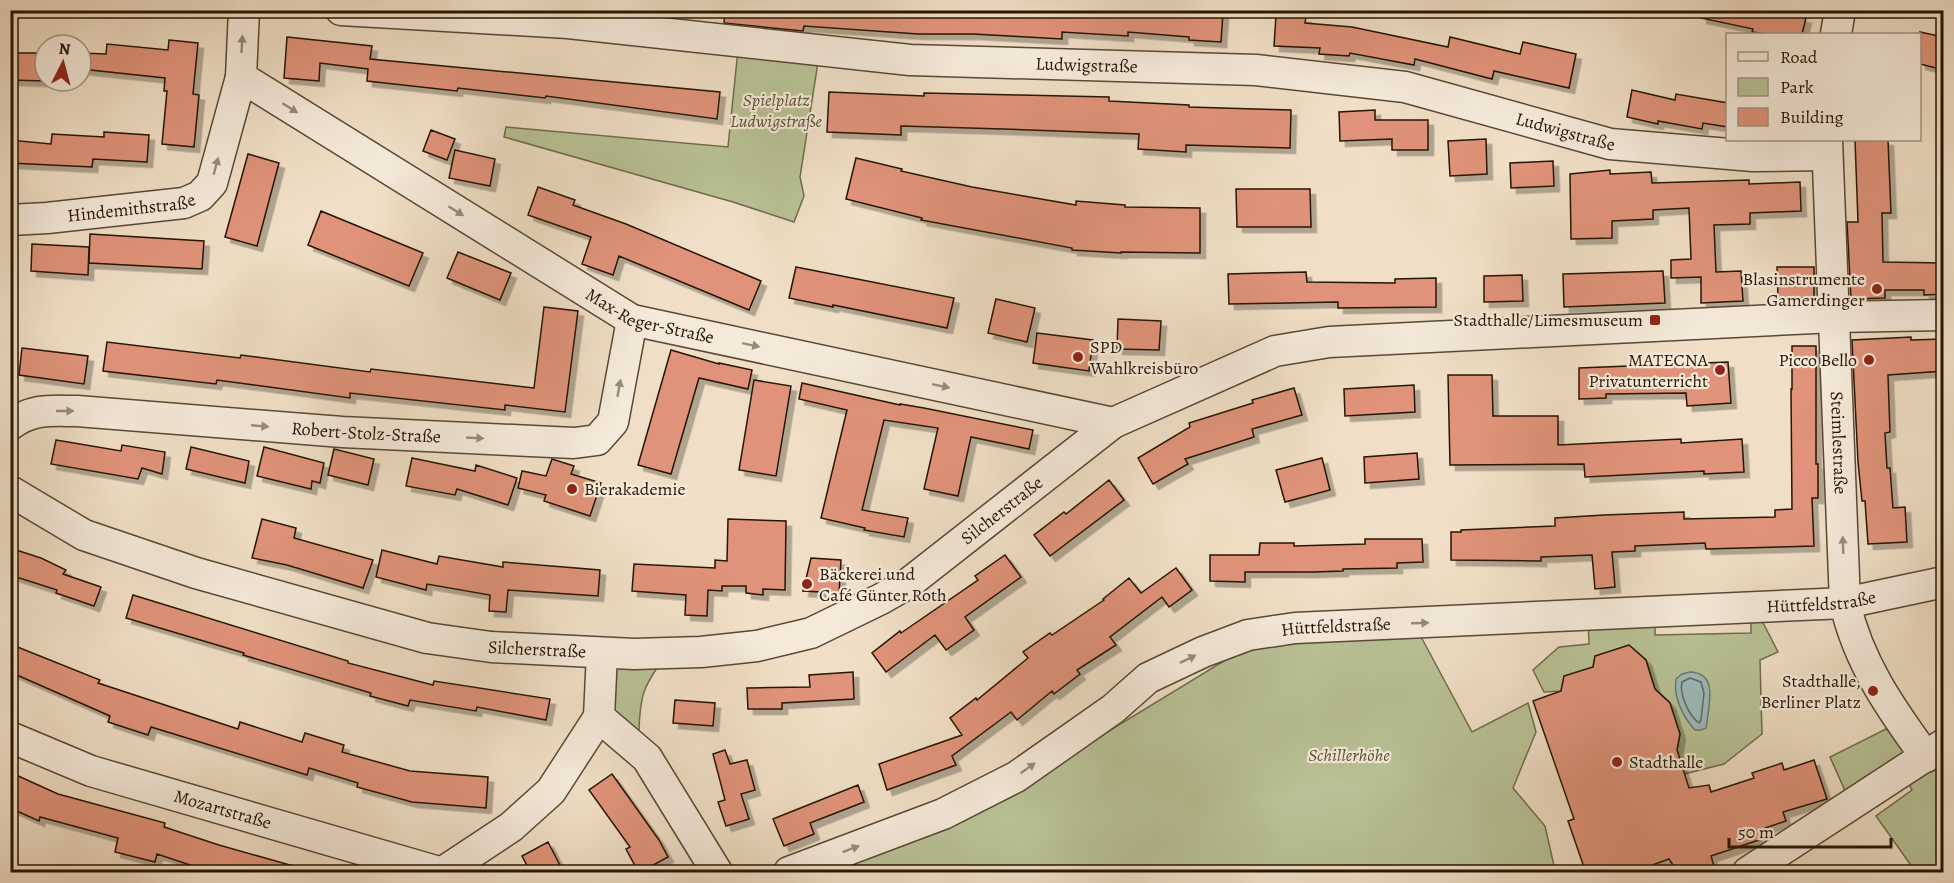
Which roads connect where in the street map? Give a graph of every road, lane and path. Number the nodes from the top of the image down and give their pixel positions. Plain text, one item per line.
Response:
1 (244, 10) edge
2 (341, 10) edge
3 (1840, 10) edge
4 (1836, 33) edge
5 (241, 77) junction
6 (1826, 147) edge
7 (10, 220) edge
8 (1944, 315) edge
9 (1835, 317) junction
10 (632, 320) junction
11 (1113, 423) junction
12 (10, 425) edge
13 (10, 490) edge
14 (1944, 582) edge
15 (1845, 603) junction
16 (602, 653) junction
17 (598, 717) junction
18 (10, 737) edge
19 (1935, 751) edge
20 (441, 873) edge
21 (717, 873) edge
22 (789, 873) edge
23 (1748, 873) edge

5 -> 1 street, Hindemithstraße
2 - 6 street, Ludwigstraße
3 - 4 street
7 -> 5 street, Hindemithstraße
5 -> 10 street, Max-Reger-Straße
6 - 9 street, Steimlestraße
8 - 9 street, Silcherstraße
9 - 11 street, Silcherstraße
15 -> 9 street, Steimlestraße
10 -> 11 street, Max-Reger-Straße
12 -> 10 street, Robert-Stolz-Straße
11 - 16 street, Silcherstraße
13 - 16 street, Silcherstraße
14 - 15 street, Hüttfeldstraße
15 - 19 street, Steimlestraße
22 -> 15 street, Hüttfeldstraße
16 - 17 street
17 - 20 street
17 - 21 street
18 - 20 street, Mozartstraße
19 - 23 street

